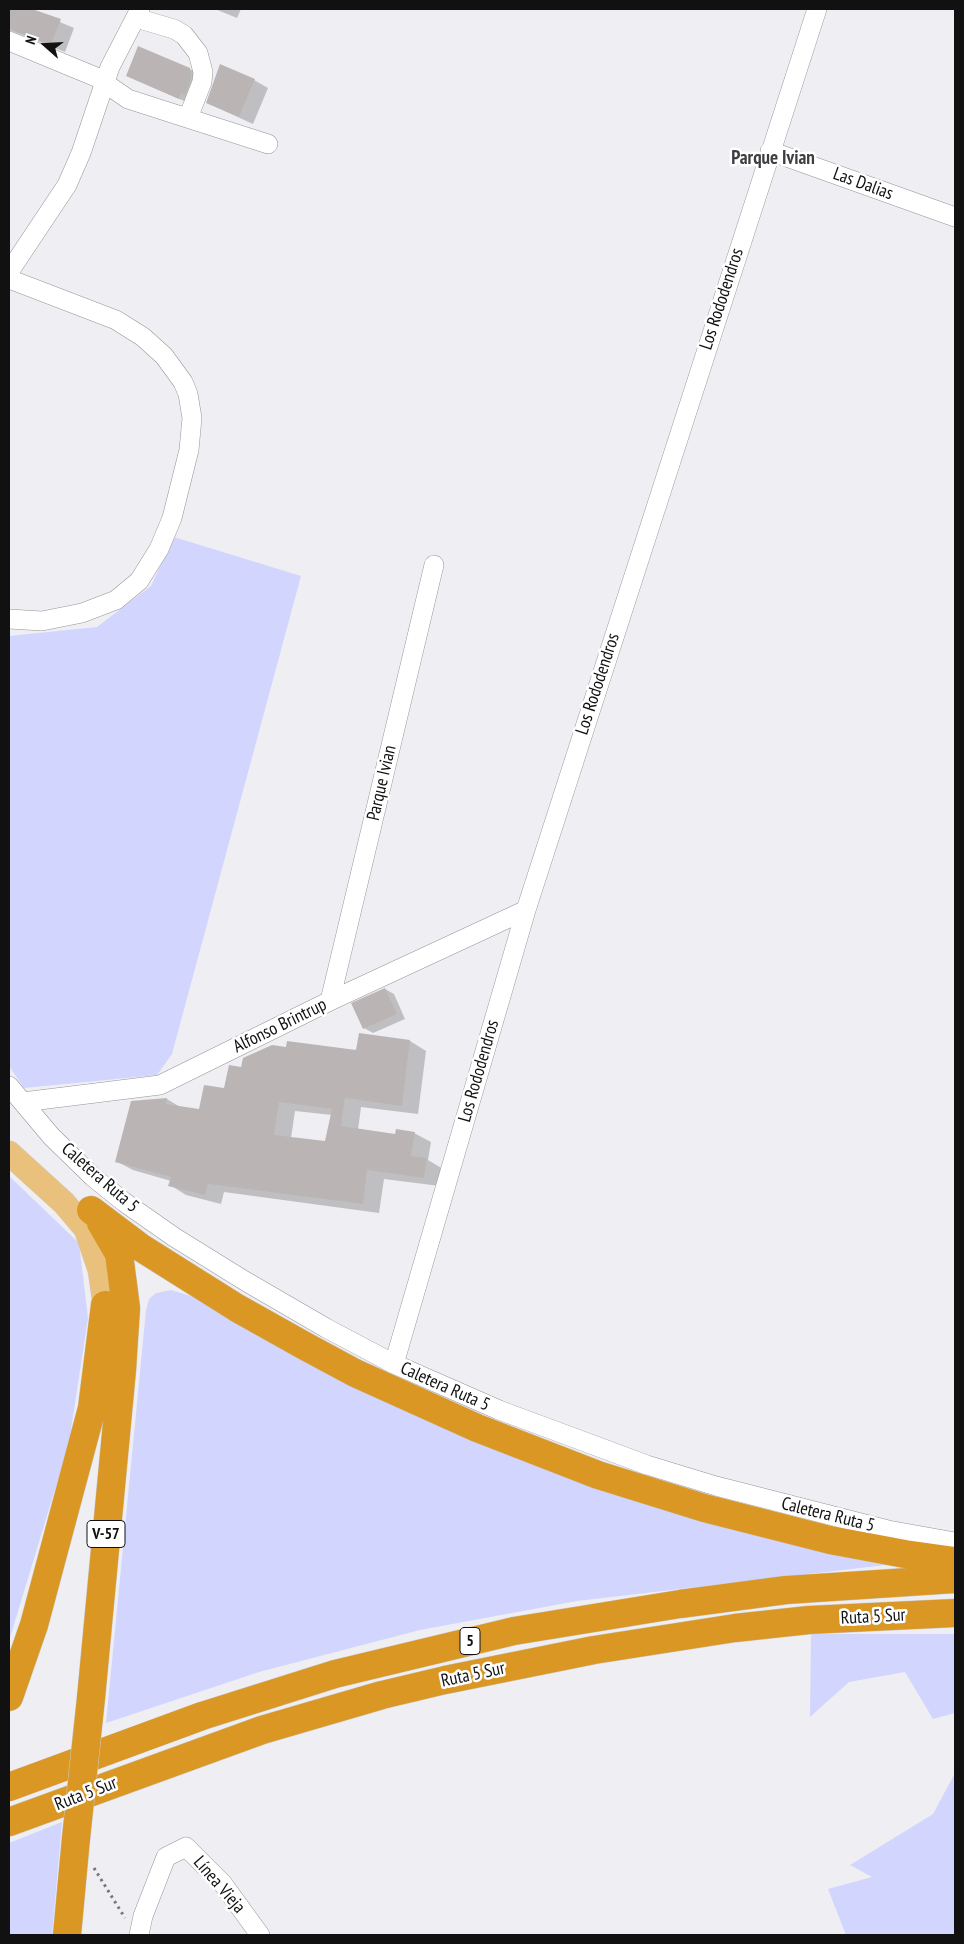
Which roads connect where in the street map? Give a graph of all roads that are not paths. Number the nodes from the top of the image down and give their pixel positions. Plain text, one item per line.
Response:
1 (817, 9) edge
2 (138, 13) edge
3 (9, 41) edge
4 (105, 82) junction
5 (188, 118) junction
6 (268, 144) dead end
7 (770, 150) junction
8 (955, 217) edge
9 (9, 272) edge
10 (9, 279) edge
11 (434, 564) dead end
12 (9, 619) edge
13 (526, 910) junction
14 (330, 1000) junction
15 (9, 1086) edge
16 (23, 1102) junction
17 (9, 1134) edge
18 (9, 1153) edge
19 (91, 1210) junction
20 (105, 1305) junction
21 (394, 1364) junction
22 (122, 1370) junction
23 (955, 1542) edge
24 (955, 1561) edge
25 (955, 1579) edge
26 (955, 1613) edge
27 (9, 1697) edge
28 (9, 1787) edge
29 (9, 1822) edge
30 (67, 1935) edge
31 (138, 1935) edge
32 (260, 1935) edge

1 - 7 street, Los Rododendros
2 - 4 street
2 - 5 street
3 - 4 street
4 - 5 street
4 - 9 street
5 - 6 street
7 - 8 street, Las Dalias
7 - 13 street, Los Rododendros
10 - 12 street
11 - 14 street, Parque Ivian
13 - 14 street, Alfonso Brintrup
13 - 21 street, Los Rododendros
14 - 16 street, Alfonso Brintrup
15 - 16 street, Caletera Ruta 5
16 - 21 street, Caletera Ruta 5
17 - 19 main road, V-57
18 - 20 main road, V-57
19 - 22 highway, V-57
19 - 24 highway
20 - 22 highway, V-57
20 - 27 highway
21 - 23 street, Caletera Ruta 5
22 - 30 highway, V-57, bridge
25 - 28 highway, Ruta 5 Sur / 5
26 - 29 highway, Ruta 5 Sur / 5
31 - 32 street, Línea Vieja

